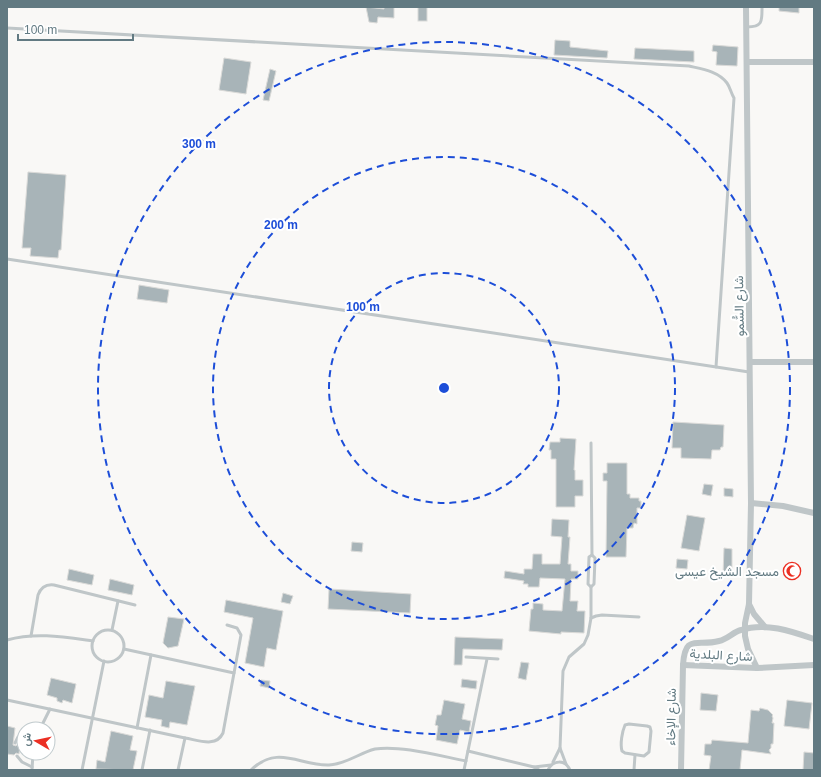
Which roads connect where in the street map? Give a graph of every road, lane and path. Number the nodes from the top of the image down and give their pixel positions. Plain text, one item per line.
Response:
1 (746, 7) edge
2 (762, 7) edge
3 (747, 27) junction
4 (7, 28) edge
5 (747, 62) junction
6 (814, 62) edge
7 (7, 258) edge
8 (750, 362) junction
9 (814, 362) edge
10 (716, 367) junction
11 (751, 372) junction
12 (591, 443) dead end
13 (751, 503) junction
14 (814, 513) edge
15 (592, 555) junction
16 (591, 587) junction
17 (118, 601) junction
18 (749, 604) junction
19 (135, 605) dead end
20 (638, 617) dead end
21 (591, 618) junction
22 (227, 624) dead end
23 (765, 627) junction
24 (745, 629) junction
25 (112, 630) junction
26 (31, 636) junction
27 (814, 639) edge
28 (7, 640) edge
29 (93, 641) junction
30 (124, 649) junction
31 (151, 655) junction
32 (466, 657) dead end
33 (487, 659) junction
34 (498, 659) dead end
35 (104, 661) junction
36 (683, 665) junction
37 (814, 665) edge
38 (757, 668) junction
39 (234, 673) junction
40 (7, 700) edge
41 (50, 709) junction
42 (92, 718) junction
43 (44, 721) edge
44 (137, 728) junction
45 (150, 730) junction
46 (185, 738) junction
47 (560, 748) junction
48 (468, 751) junction
49 (635, 755) junction
50 (21, 761) edge
51 (466, 761) junction
52 (552, 764) junction
53 (566, 764) junction
54 (534, 767) junction
55 (32, 768) edge
56 (571, 769) edge
57 (82, 770) edge
58 (142, 770) edge
59 (178, 770) edge
60 (251, 770) edge
61 (464, 770) edge
62 (538, 770) edge
63 (548, 770) edge
64 (634, 770) edge
65 (681, 770) edge

1 - 3 street, شارع السُّمو
2 - 3 lane
3 - 5 street, شارع السُّمو
4 - 10 lane
5 - 6 street
5 - 8 street, شارع السُّمو
7 - 10 lane
8 - 9 street
8 - 11 street, شارع السُّمو
10 - 11 lane
11 - 13 street, شارع السُّمو
12 - 15 lane
13 - 14 street
13 - 18 street, شارع السُّمو
15 - 16 lane
15 - 16 lane
16 - 21 lane
17 - 19 lane
17 - 25 lane
17 - 26 lane
18 - 23 street
18 - 24 street, شارع السُّمو
20 - 21 lane
21 - 47 lane
22 - 39 lane
23 - 24 street, شارع البلدية
23 - 27 street, شارع البلدية
24 - 36 street, شارع البلدية
24 - 38 street, شارع السُّمو
25 - 29 lane
25 - 30 lane
26 - 28 lane
26 - 29 lane
29 - 35 lane
30 - 31 lane
30 - 35 lane
31 - 39 lane
31 - 44 lane
32 - 33 lane
33 - 34 lane
33 - 48 lane
35 - 42 lane
36 - 38 street, شارع البلدية
36 - 65 street, شارع الإخاء
37 - 38 street, شارع البلدية
39 - 46 lane
40 - 41 lane
41 - 42 lane
41 - 43 lane
42 - 44 lane
42 - 57 lane
44 - 45 lane
45 - 46 lane
45 - 58 lane
46 - 59 lane
47 - 52 lane
47 - 53 lane
48 - 51 lane
48 - 54 lane
49 - 49 lane
49 - 64 lane
50 - 55 lane
51 - 60 lane
51 - 61 lane
52 - 53 lane
52 - 54 lane
52 - 63 lane
53 - 56 lane
54 - 62 lane

